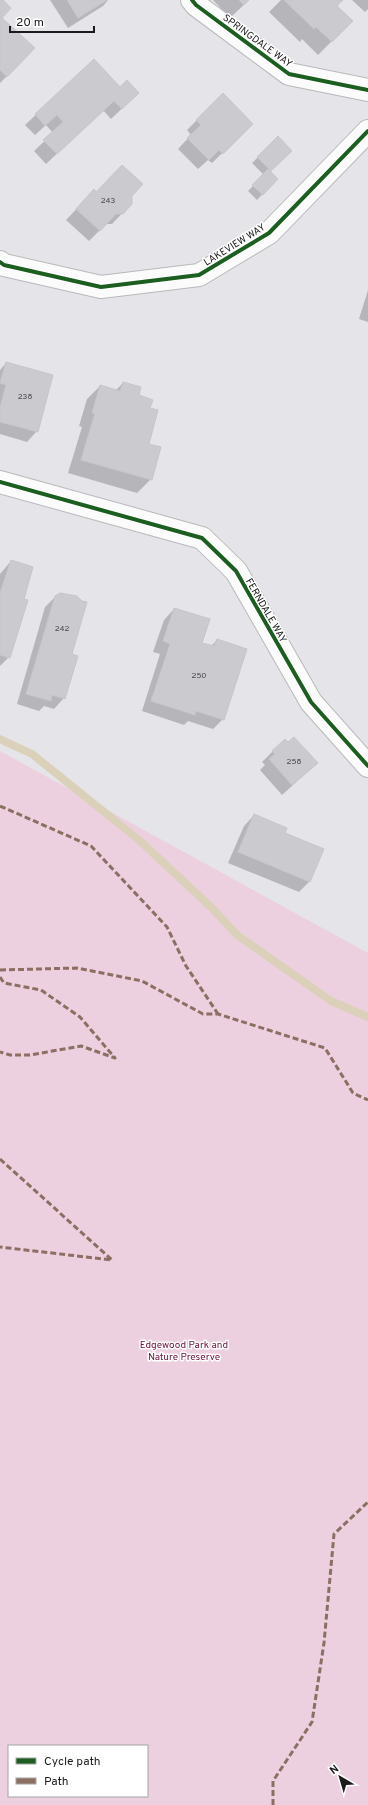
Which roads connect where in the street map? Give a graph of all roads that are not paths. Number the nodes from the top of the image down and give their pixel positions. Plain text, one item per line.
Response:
1 (192, 0) edge
2 (368, 90) edge
3 (368, 131) edge
4 (0, 262) edge
5 (0, 482) edge
6 (368, 766) edge

1 - 2 street, SPRINGDALE WAY
3 - 4 street, LAKEVIEW WAY
5 - 6 street, FERNDALE WAY

